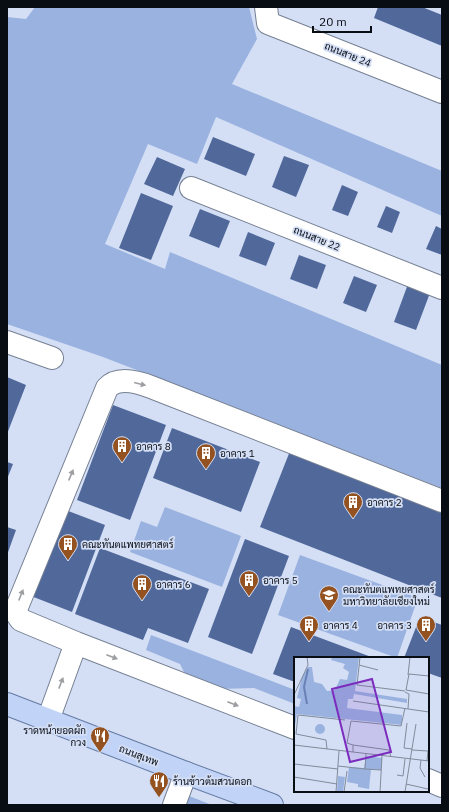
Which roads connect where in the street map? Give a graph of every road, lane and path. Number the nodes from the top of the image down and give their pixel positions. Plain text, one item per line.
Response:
1 (266, 7) edge
2 (442, 92) edge
3 (191, 188) dead end
4 (442, 288) edge
5 (7, 342) edge
6 (52, 358) dead end
7 (442, 501) edge
8 (76, 643) junction
9 (7, 704) edge
10 (48, 720) junction
11 (294, 728) edge
12 (186, 773) junction
13 (429, 780) edge
14 (442, 786) edge
15 (174, 805) edge
16 (272, 805) edge

1 - 2 street, ถนนสาย 24
3 - 4 street, ถนนสาย 22
5 - 6 street
8 -> 7 street
10 -> 8 street
8 -> 11 street
9 - 10 main road, ถนนสุเทพ
10 - 12 main road, ถนนสุเทพ
12 - 15 street
12 - 16 main road, ถนนสุเทพ
13 - 14 street

